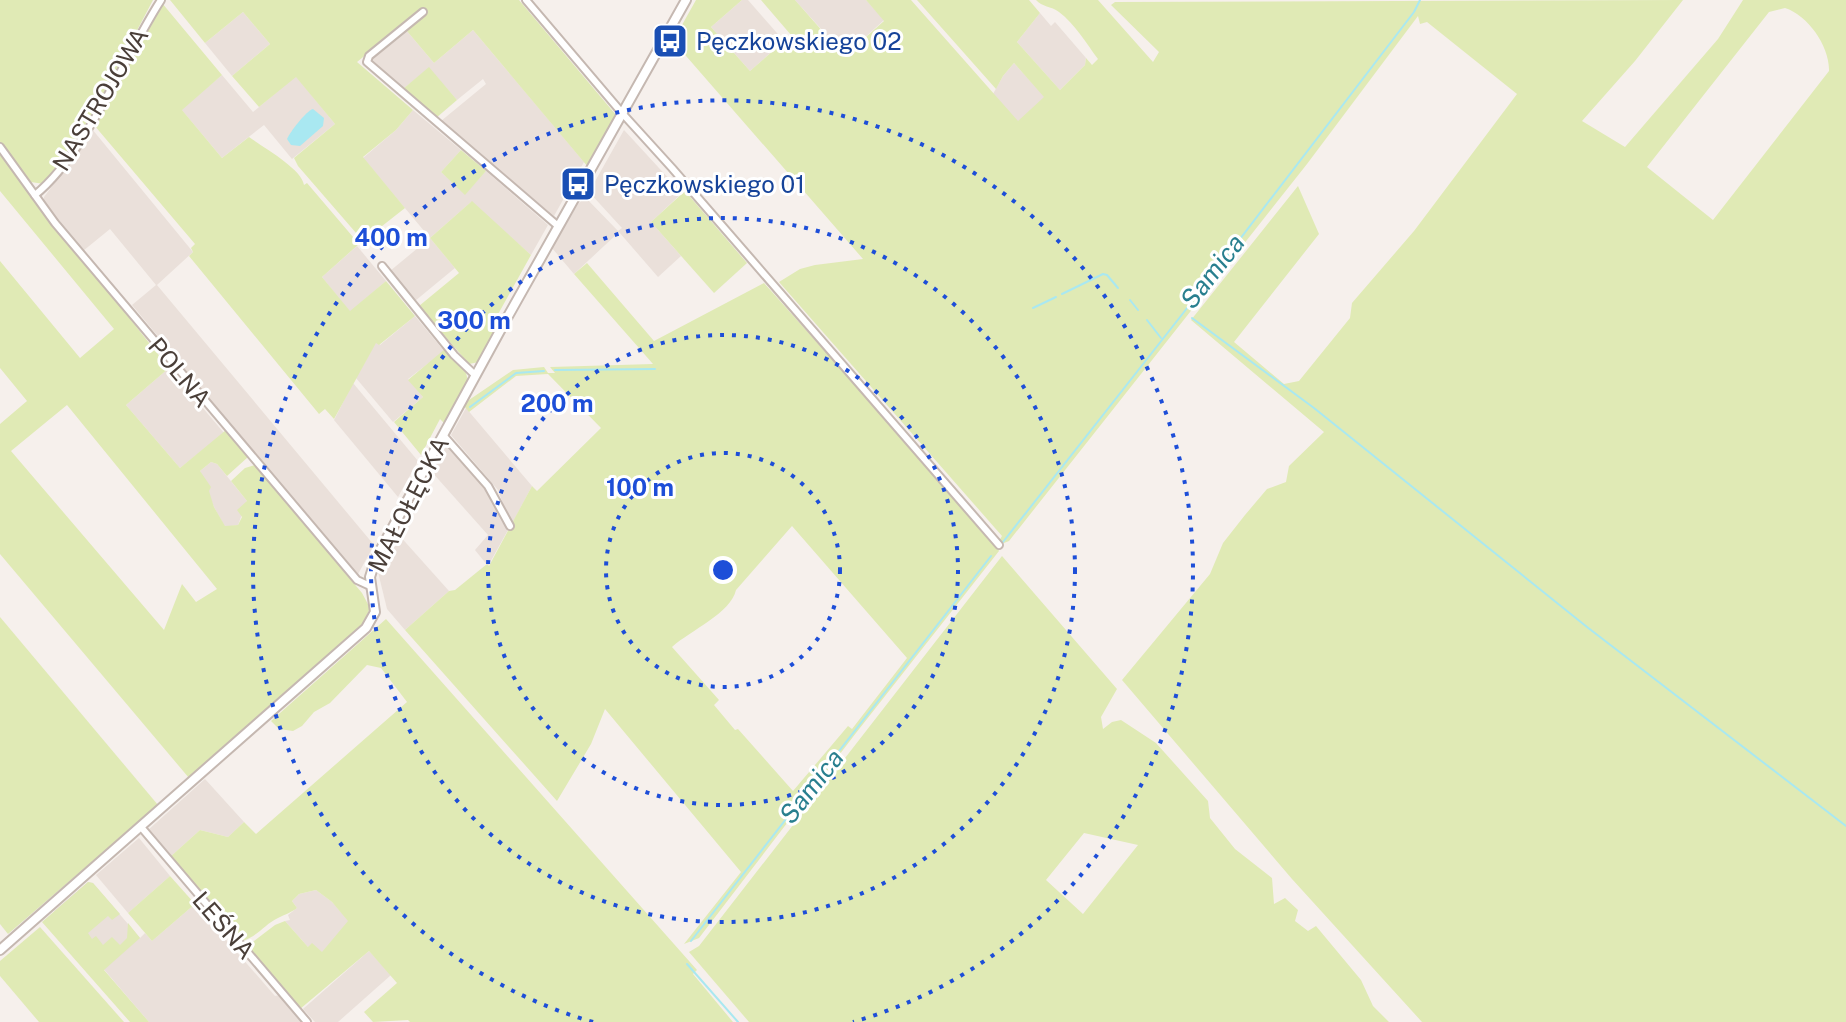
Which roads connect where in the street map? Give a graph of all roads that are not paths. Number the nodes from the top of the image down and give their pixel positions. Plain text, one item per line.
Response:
1 (161, 0) edge
2 (526, 0) edge
3 (686, 0) edge
4 (423, 12) dead end
5 (622, 113) junction
6 (0, 147) edge
7 (35, 195) junction
8 (558, 226) junction
9 (382, 266) dead end
10 (475, 375) junction
11 (443, 435) junction
12 (510, 526) dead end
13 (999, 545) dead end
14 (370, 586) junction
15 (141, 827) junction
16 (0, 950) edge
17 (307, 1022) edge

1 - 7 street, NASTROJOWA
2 - 5 street
3 - 5 street, MAŁOŁĘCKA
4 - 8 street
5 - 8 street, MAŁOŁĘCKA
5 - 13 street
6 - 7 street, POLNA
7 - 14 street, POLNA
8 - 10 street, MAŁOŁĘCKA
9 - 10 street
10 - 11 street, MAŁOŁĘCKA
11 - 12 street
11 - 14 street, MAŁOŁĘCKA
14 - 15 street, MAŁOŁĘCKA
15 - 16 street, MAŁOŁĘCKA
15 - 17 street, LEŚNA

